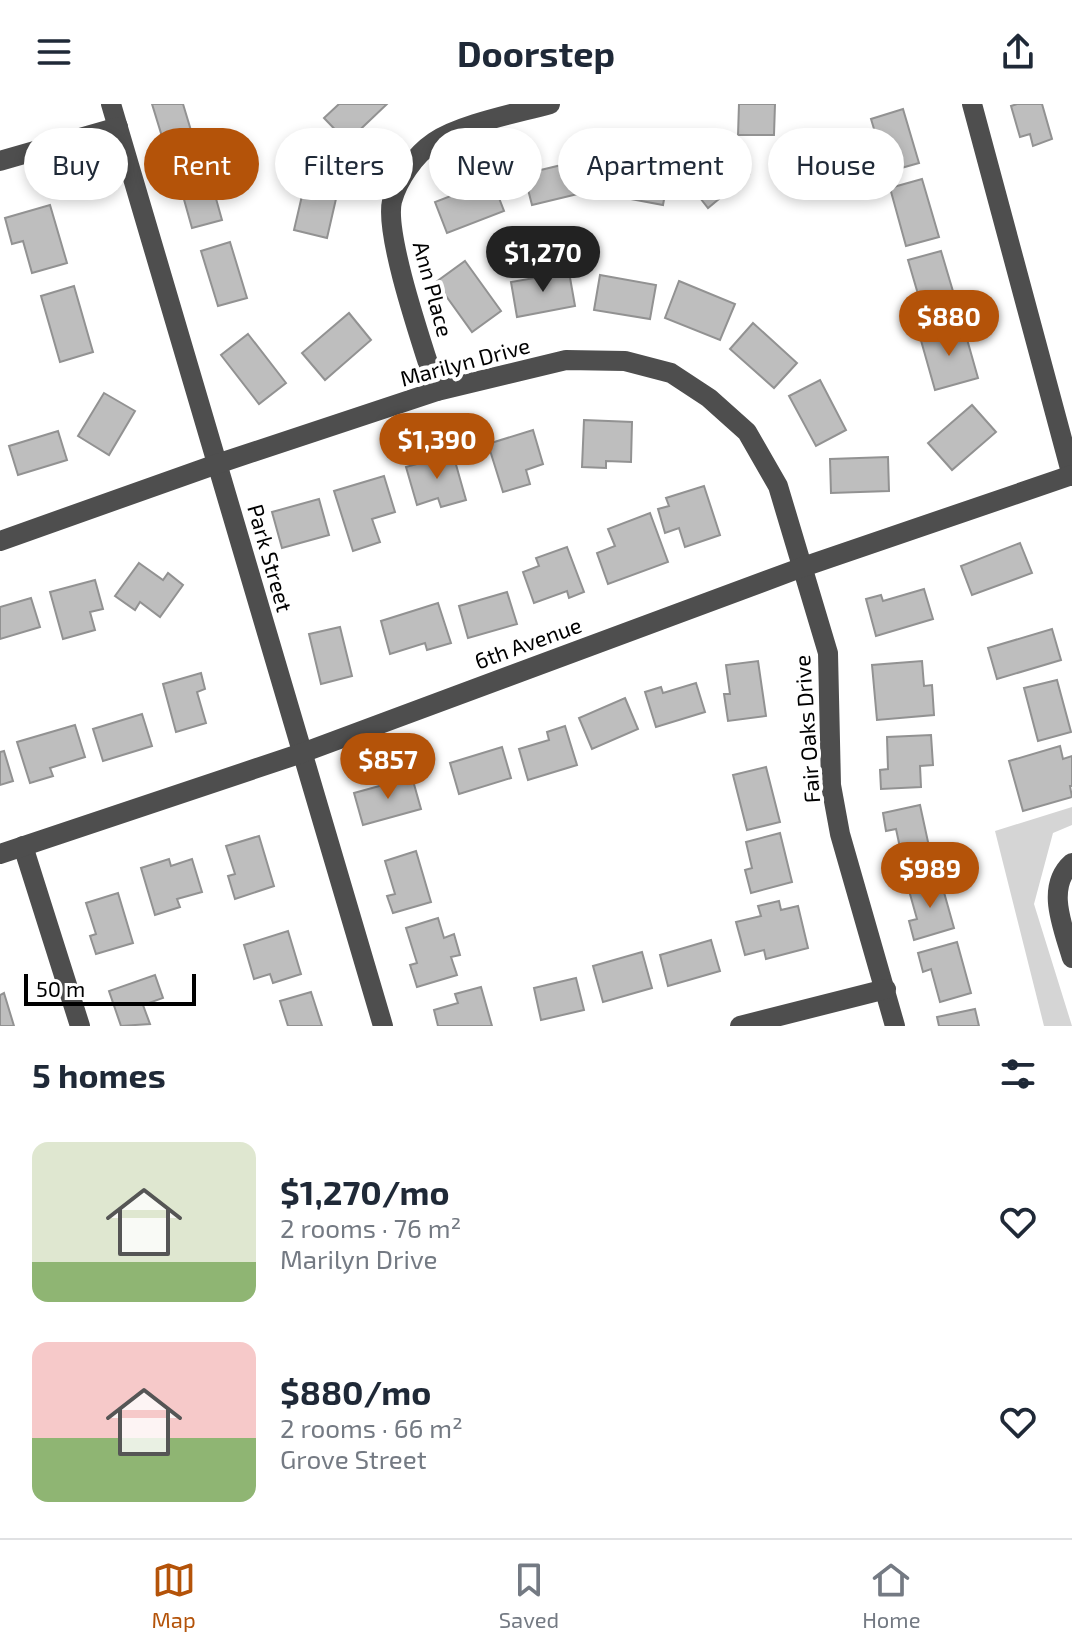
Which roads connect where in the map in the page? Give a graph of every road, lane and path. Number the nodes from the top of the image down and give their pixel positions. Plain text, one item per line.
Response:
1 (111, 104) edge
2 (550, 104) edge
3 (972, 104) edge
4 (118, 127) junction
5 (0, 161) edge
6 (437, 391) junction
7 (217, 464) junction
8 (1072, 476) edge
9 (0, 541) edge
10 (803, 567) junction
11 (302, 753) junction
12 (23, 846) junction
13 (0, 854) edge
14 (1072, 863) edge
15 (1072, 958) edge
16 (886, 989) junction
17 (80, 1026) edge
18 (383, 1026) edge
19 (740, 1026) edge
20 (895, 1026) edge

1 - 4 street, Park Street
2 - 6 street, Ann Place
3 - 8 street
4 - 5 street
4 - 7 street, Park Street
6 - 7 street, Marilyn Drive
6 - 10 street, Marilyn Drive
7 - 9 street, Marilyn Drive
7 - 11 street, Park Street
8 - 10 street, 6th Avenue
10 - 11 street, 6th Avenue
10 - 16 street, Fair Oaks Drive
11 - 12 street, 6th Avenue
11 - 18 street, Park Street
12 - 13 street, 6th Avenue
12 - 17 street
14 - 15 street
16 - 19 street
16 - 20 street, Fair Oaks Drive

